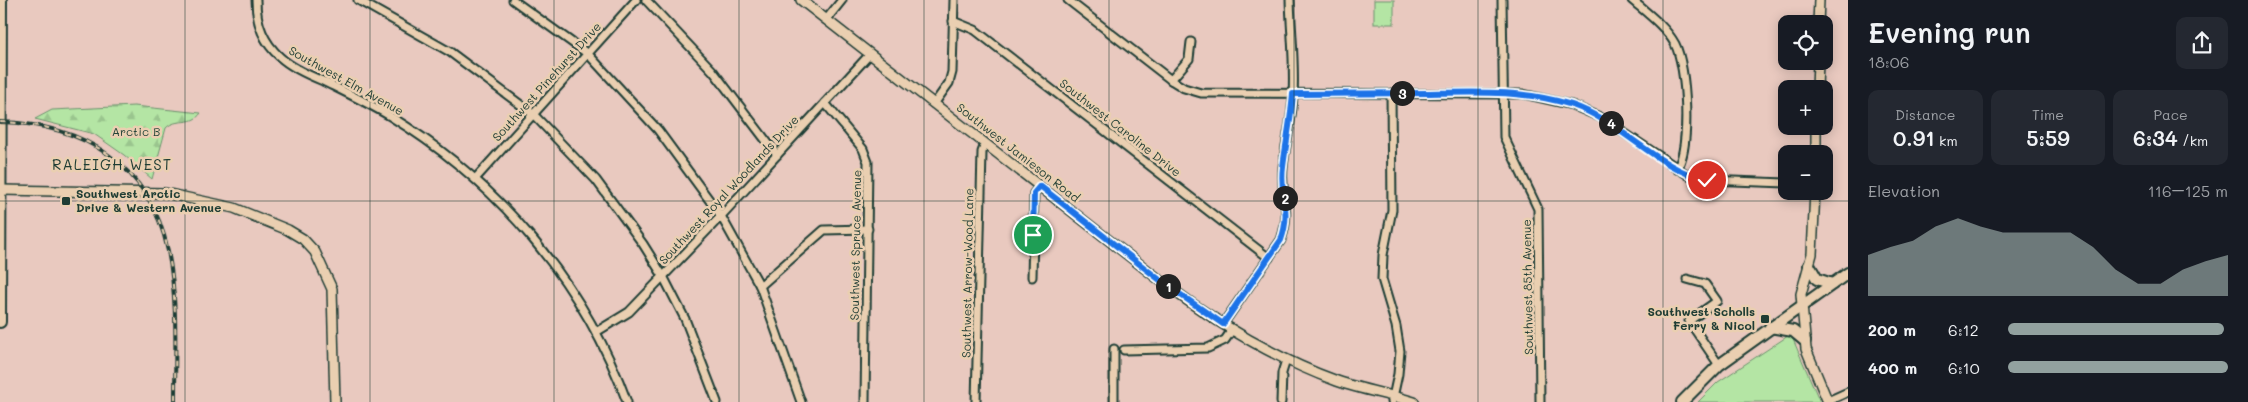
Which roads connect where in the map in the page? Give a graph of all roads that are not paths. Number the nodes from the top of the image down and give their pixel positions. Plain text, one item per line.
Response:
1 (1, 0) edge
2 (256, 0) edge
3 (358, 0) edge
4 (514, 0) edge
5 (636, 0) edge
6 (646, 0) edge
7 (801, 0) edge
8 (842, 0) edge
9 (954, 0) edge
10 (1068, 0) edge
11 (1290, 0) edge
12 (1502, 0) edge
13 (1632, 0) edge
14 (1819, 0) edge
15 (1818, 15) edge
16 (826, 20) junction
17 (953, 22) junction
18 (1192, 42) dead end
19 (588, 54) junction
20 (870, 54) junction
21 (1171, 80) junction
22 (1503, 92) junction
23 (1392, 93) junction
24 (1293, 94) junction
25 (825, 103) junction
26 (934, 104) junction
27 (533, 114) junction
28 (985, 144) junction
29 (777, 155) junction
30 (1678, 169) junction
31 (475, 178) junction
32 (1778, 183) edge
33 (1040, 186) junction
34 (1, 190) edge
35 (1815, 200) edge
36 (721, 216) junction
37 (868, 229) junction
38 (1269, 258) junction
39 (1809, 265) junction
40 (1848, 273) edge
41 (663, 276) junction
42 (1032, 277) dead end
43 (1688, 279) dead end
44 (1832, 284) junction
45 (760, 286) junction
46 (1803, 304) junction
47 (0, 322) edge
48 (1223, 324) junction
49 (1770, 327) junction
50 (1232, 330) junction
51 (596, 332) junction
52 (1805, 341) junction
53 (1114, 349) dead end
54 (1124, 350) dead end
55 (1286, 360) junction
56 (1719, 365) junction
57 (1848, 392) edge
58 (1393, 399) edge
59 (1828, 401) edge
60 (335, 402) edge
61 (627, 402) edge
62 (717, 402) edge
63 (801, 402) edge
64 (865, 402) edge
65 (976, 402) edge
66 (1114, 402) edge
67 (1281, 402) edge
68 (1414, 402) edge
69 (1540, 402) edge
70 (1682, 402) edge

1 - 34 main road
2 - 31 street, Southwest Elm Avenue
3 - 27 street
4 - 19 street
5 - 19 street, Southwest Pinehurst Drive
6 - 29 street
7 - 16 street, Southwest Jamieson Road
8 - 16 street
9 - 17 street
10 - 21 street
11 - 24 street
12 - 22 street, Southwest 85th Avenue
13 - 30 street
14 - 15 street
16 - 20 street, Southwest Jamieson Road
17 - 26 street
17 - 38 street, Southwest Caroline Drive
18 - 21 street
19 - 27 street, Southwest Pinehurst Drive
19 - 36 street
20 - 25 street, Southwest Royal Woodlands Drive
20 - 26 street, Southwest Jamieson Road
21 - 24 street
22 - 23 street
22 - 30 street
22 - 69 street, Southwest 85th Avenue
23 - 24 street
23 - 58 street
24 - 38 street
25 - 29 street, Southwest Royal Woodlands Drive
25 - 37 street, Southwest Spruce Avenue
26 - 28 street, Southwest Jamieson Road
27 - 31 street, Southwest Pinehurst Drive
27 - 41 street
28 - 33 street, Southwest Jamieson Road
28 - 65 street, Southwest Arrow-Wood Lane
29 - 36 street, Southwest Royal Woodlands Drive
30 - 32 street
31 - 51 street, Southwest Elm Avenue
33 - 42 street
33 - 48 street, Southwest Jamieson Road
34 - 47 main road
34 - 60 street
35 - 39 street
36 - 41 street, Southwest Royal Woodlands Drive
36 - 45 street
37 - 45 street
37 - 64 street, Southwest Spruce Avenue
38 - 48 street
39 - 44 main road
39 - 46 street
40 - 44 main road
41 - 51 street, Southwest Royal Woodlands Drive
41 - 62 street
43 - 56 street
44 - 46 main road
45 - 63 street
46 - 49 main road
46 - 52 street
48 - 50 street, Southwest Jamieson Road
49 - 52 main road
49 - 56 main road
50 - 54 street
50 - 55 street, Southwest Jamieson Road
51 - 61 street, Southwest Elm Avenue
52 - 59 street
53 - 66 street
55 - 58 street, Southwest Jamieson Road
55 - 67 street
56 - 70 main road
57 - 59 street
58 - 68 street, Southwest Jamieson Road

